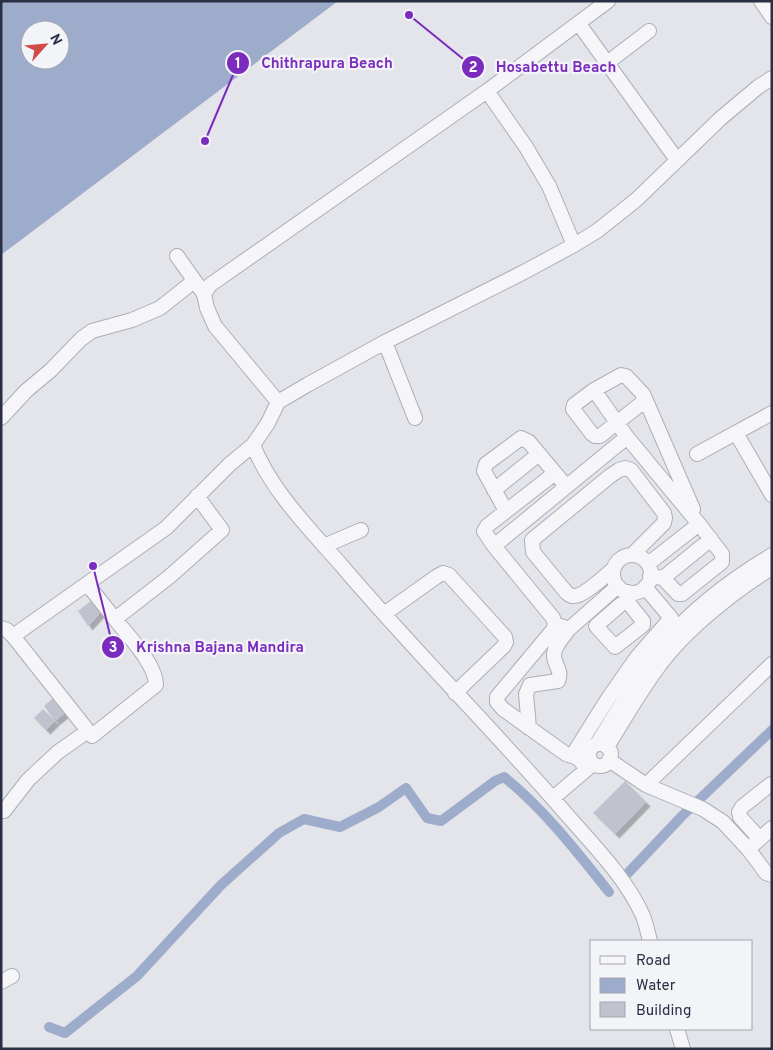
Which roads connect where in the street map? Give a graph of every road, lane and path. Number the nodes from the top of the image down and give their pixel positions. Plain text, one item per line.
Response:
1 (608, 1) edge
2 (761, 1) edge
3 (772, 17) edge
4 (579, 24) junction
5 (649, 31) dead end
6 (607, 63) junction
7 (772, 78) edge
8 (487, 91) junction
9 (677, 160) junction
10 (574, 246) junction
11 (177, 256) dead end
12 (194, 281) junction
13 (204, 294) junction
14 (385, 342) junction
15 (594, 390) junction
16 (644, 396) junction
17 (278, 402) junction
18 (772, 413) edge
19 (1, 418) edge
20 (415, 418) dead end
21 (617, 422) junction
22 (736, 433) junction
23 (628, 437) junction
24 (253, 445) junction
25 (539, 454) junction
26 (697, 454) dead end
27 (654, 470) junction
28 (555, 473) junction
29 (581, 473) junction
30 (640, 482) junction
31 (566, 486) junction
32 (593, 488) junction
33 (494, 490) junction
34 (772, 495) edge
35 (197, 496) junction
36 (547, 501) junction
37 (506, 511) junction
38 (559, 516) junction
39 (699, 524) junction
40 (362, 530) dead end
41 (711, 539) junction
42 (324, 546) junction
43 (494, 546) junction
44 (632, 555) junction
45 (772, 555) edge
46 (772, 568) edge
47 (613, 569) junction
48 (651, 576) junction
49 (87, 584) junction
50 (624, 593) junction
51 (384, 614) junction
52 (586, 615) junction
53 (115, 620) junction
54 (555, 624) junction
55 (596, 626) junction
56 (678, 627) junction
57 (569, 629) junction
58 (7, 632) edge
59 (615, 648) junction
60 (772, 664) edge
61 (631, 666) junction
62 (455, 693) junction
63 (529, 728) junction
64 (88, 732) junction
65 (605, 750) junction
66 (569, 755) junction
67 (587, 769) junction
68 (771, 784) edge
69 (646, 785) junction
70 (553, 798) junction
71 (4, 811) dead end
72 (772, 828) edge
73 (759, 838) junction
74 (750, 850) junction
75 (772, 875) edge
76 (650, 940) edge
77 (677, 1030) edge
78 (683, 1049) edge

1 - 4 street
2 - 3 street
4 - 6 street
4 - 8 street
5 - 6 street
6 - 9 street
7 - 9 street
8 - 10 street
8 - 13 street
9 - 10 street
10 - 14 street
11 - 12 street
12 - 13 street
12 - 19 street
13 - 17 street
14 - 17 street
14 - 20 street
15 - 16 street
15 - 21 street
15 - 21 street
16 - 21 street
16 - 39 street
17 - 24 street
18 - 22 street
21 - 23 street
22 - 26 street
22 - 34 street
23 - 27 street
23 - 29 street
24 - 35 street
24 - 42 street
25 - 28 street
25 - 33 street
25 - 33 street
27 - 30 street
27 - 39 street
28 - 31 street
28 - 37 street
29 - 31 street
29 - 32 street
30 - 32 street
30 - 44 street
31 - 36 street
32 - 38 street
33 - 37 street
35 - 49 street
35 - 53 street
36 - 38 street
36 - 43 street
37 - 43 street
38 - 47 street
39 - 41 street
39 - 48 street
40 - 42 street
41 - 48 street
41 - 48 street
42 - 51 street
43 - 54 street
44 - 47 street
44 - 48 street
45 - 56 street
46 - 56 street
47 - 50 street
48 - 50 street
48 - 56 street
49 - 53 street
49 - 58 street
50 - 52 street
50 - 55 street
50 - 59 street
51 - 62 street
51 - 62 street
52 - 55 street
52 - 57 street
53 - 64 street
54 - 57 street
54 - 63 street
55 - 59 street
56 - 61 street
56 - 65 street
57 - 63 street
58 - 64 street
59 - 61 street
60 - 69 street
61 - 66 street
62 - 70 street
63 - 66 street
64 - 71 street
65 - 67 street
65 - 67 street
65 - 69 street
66 - 67 street
67 - 70 street
68 - 73 street
69 - 74 street
70 - 76 street
72 - 73 street
73 - 74 street
74 - 75 street
77 - 78 street

